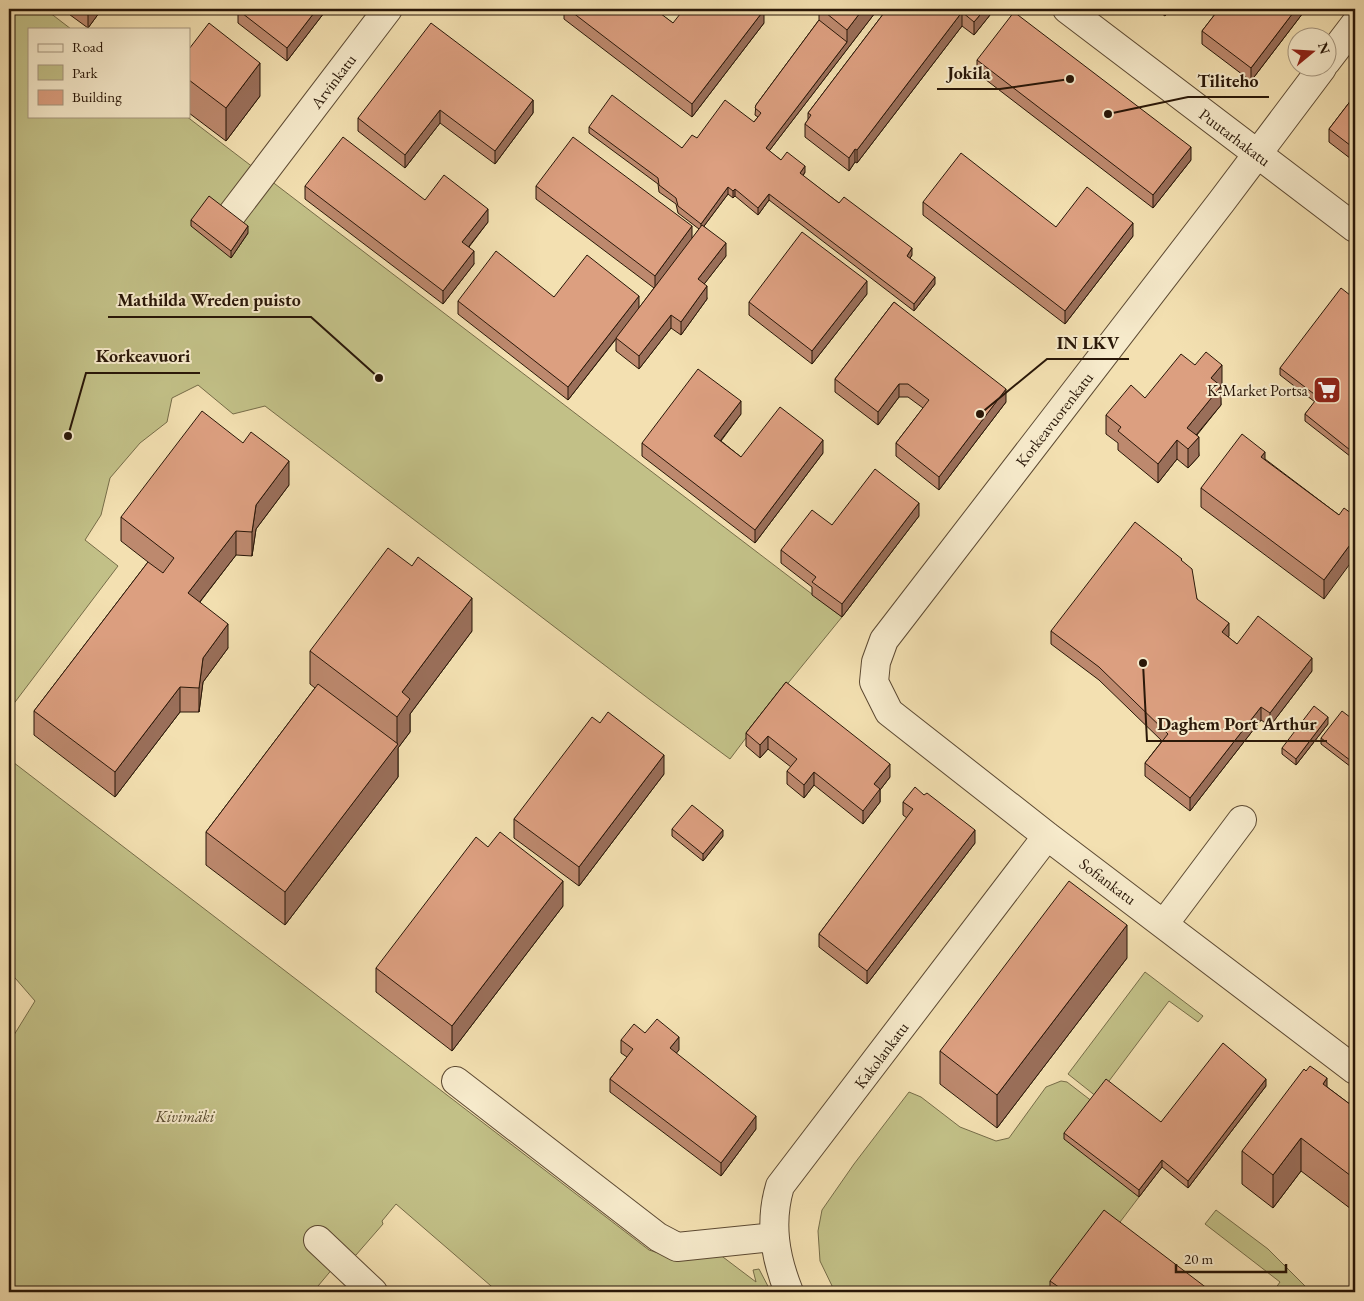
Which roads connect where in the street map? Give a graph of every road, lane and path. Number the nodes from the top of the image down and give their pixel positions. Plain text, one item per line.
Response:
1 (388, 9) edge
2 (1067, 9) edge
3 (1355, 24) edge
4 (1336, 49) edge
5 (1314, 78) edge
6 (1257, 154) junction
7 (229, 218) edge
8 (1355, 228) edge
9 (874, 682) joint
10 (1242, 820) dead end
11 (1047, 836) junction
12 (1164, 924) junction
13 (1355, 1070) edge
14 (456, 1081) dead end
15 (774, 1237) junction
16 (318, 1240) dead end
17 (374, 1292) edge
18 (789, 1292) edge

1 - 7 street, Arvinkatu
2 - 6 street, Puutarhakatu
3 - 4 street
5 - 6 street, Korkeavuorenkatu
6 - 8 street, Puutarhakatu
6 - 9 street, Korkeavuorenkatu
9 - 11 street, Sofiankatu
10 - 12 street
11 - 12 street, Sofiankatu
11 - 15 street, Kakolankatu
12 - 13 street, Sofiankatu
14 - 15 street
15 - 18 street, Kakolankatu
16 - 17 street

